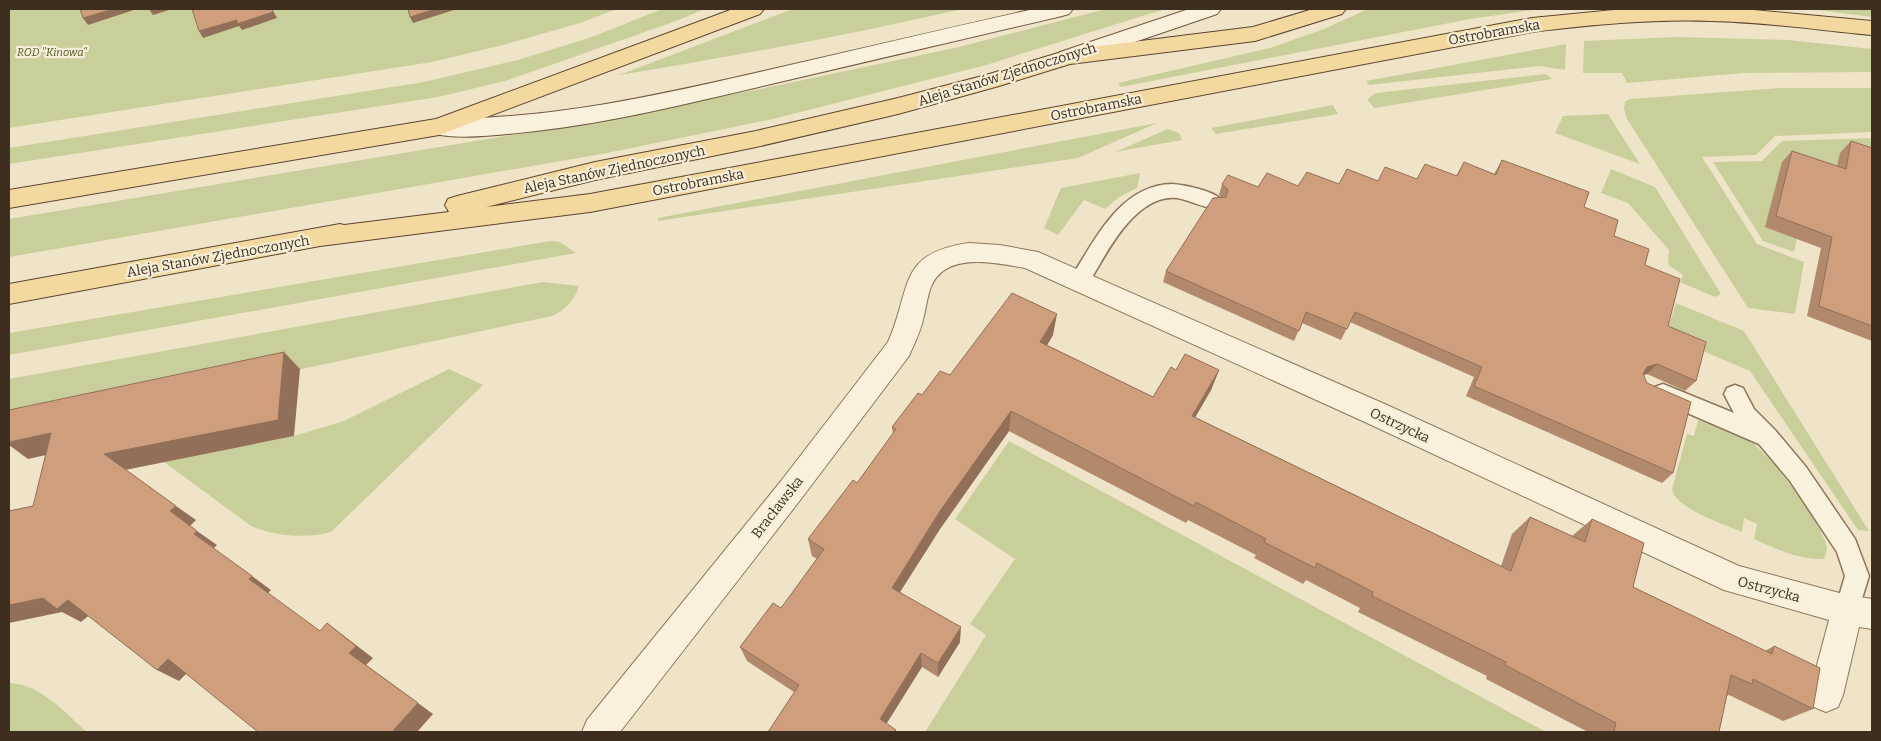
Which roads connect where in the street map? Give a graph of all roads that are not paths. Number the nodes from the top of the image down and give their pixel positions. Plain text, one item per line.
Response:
1 (743, 9) edge
2 (753, 9) edge
3 (1062, 9) edge
4 (1210, 9) edge
5 (1335, 9) edge
6 (722, 20) junction
7 (1872, 28) edge
8 (1068, 57) junction
9 (439, 127) junction
10 (9, 199) edge
11 (1214, 202) edge
12 (321, 237) junction
13 (929, 269) joint
14 (1079, 282) junction
15 (9, 294) edge
16 (1646, 385) edge
17 (1735, 394) dead end
18 (1766, 437) junction
19 (1860, 612) edge
20 (1826, 695) dead end
21 (599, 732) edge

1 - 6 main road
2 - 6 main road
3 - 9 street
4 - 8 street, Aleja Stanów Zjednoczonych
5 - 8 main road
6 - 9 main road
7 - 12 main road, Ostrobramska
8 - 12 main road, Aleja Stanów Zjednoczonych
9 - 10 main road
11 - 14 lane
12 - 15 main road, Aleja Stanów Zjednoczonych
13 - 14 street, Ostrzycka
13 - 21 street, Bracławska
14 - 19 street, Ostrzycka
16 - 18 lane
17 - 18 lane
18 - 19 lane
19 - 20 street

